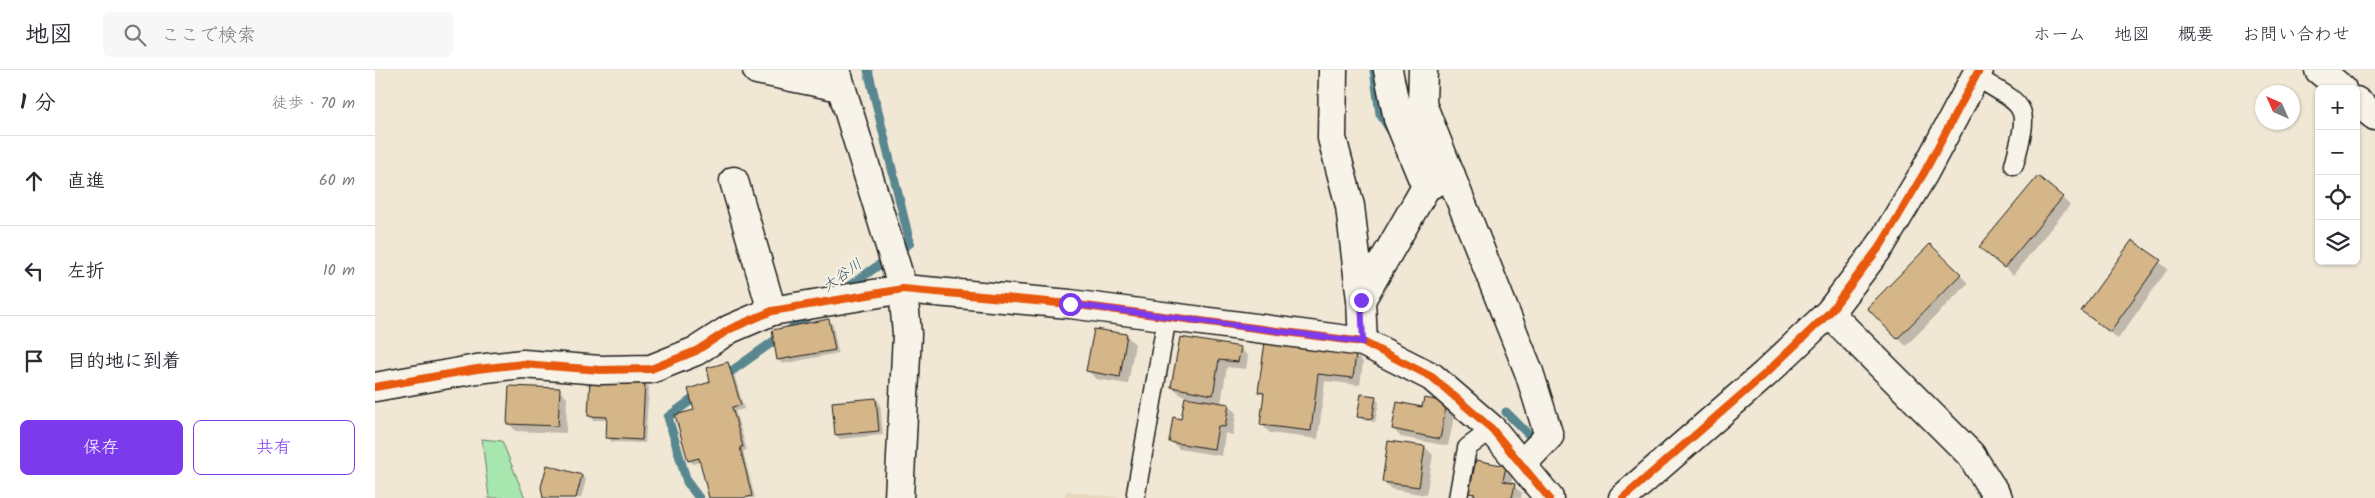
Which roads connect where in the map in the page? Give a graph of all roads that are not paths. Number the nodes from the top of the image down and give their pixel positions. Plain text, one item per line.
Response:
1 (757, 70) edge
2 (1333, 70) edge
3 (1423, 70) edge
4 (2319, 70) edge
5 (1977, 73) edge
6 (1391, 75) edge
7 (838, 78) edge
8 (2337, 85) edge
9 (2360, 104) edge
10 (2375, 116) edge
11 (2014, 165) dead end
12 (1451, 175) junction
13 (734, 181) dead end
14 (1426, 187) junction
15 (903, 289) junction
16 (1361, 300) junction
17 (783, 309) junction
18 (1829, 313) junction
19 (1167, 317) junction
20 (1363, 342) junction
21 (375, 387) edge
22 (1492, 429) junction
23 (1522, 464) junction
24 (1136, 493) dead end
25 (899, 498) edge
26 (1458, 498) edge
27 (1549, 498) edge
28 (1623, 498) edge
29 (1998, 498) edge

1 - 7 street
2 - 16 street
3 - 12 street
4 - 8 street
5 - 11 lane
5 - 18 street
6 - 14 street
7 - 15 street
9 - 10 street
12 - 14 street
12 - 23 street
13 - 17 street
14 - 16 street
15 - 17 street
15 - 19 street
15 - 25 street
16 - 20 street
17 - 21 street
18 - 28 street
18 - 29 street
19 - 20 street
19 - 24 lane
20 - 22 street
22 - 23 street
22 - 26 lane
23 - 27 street

